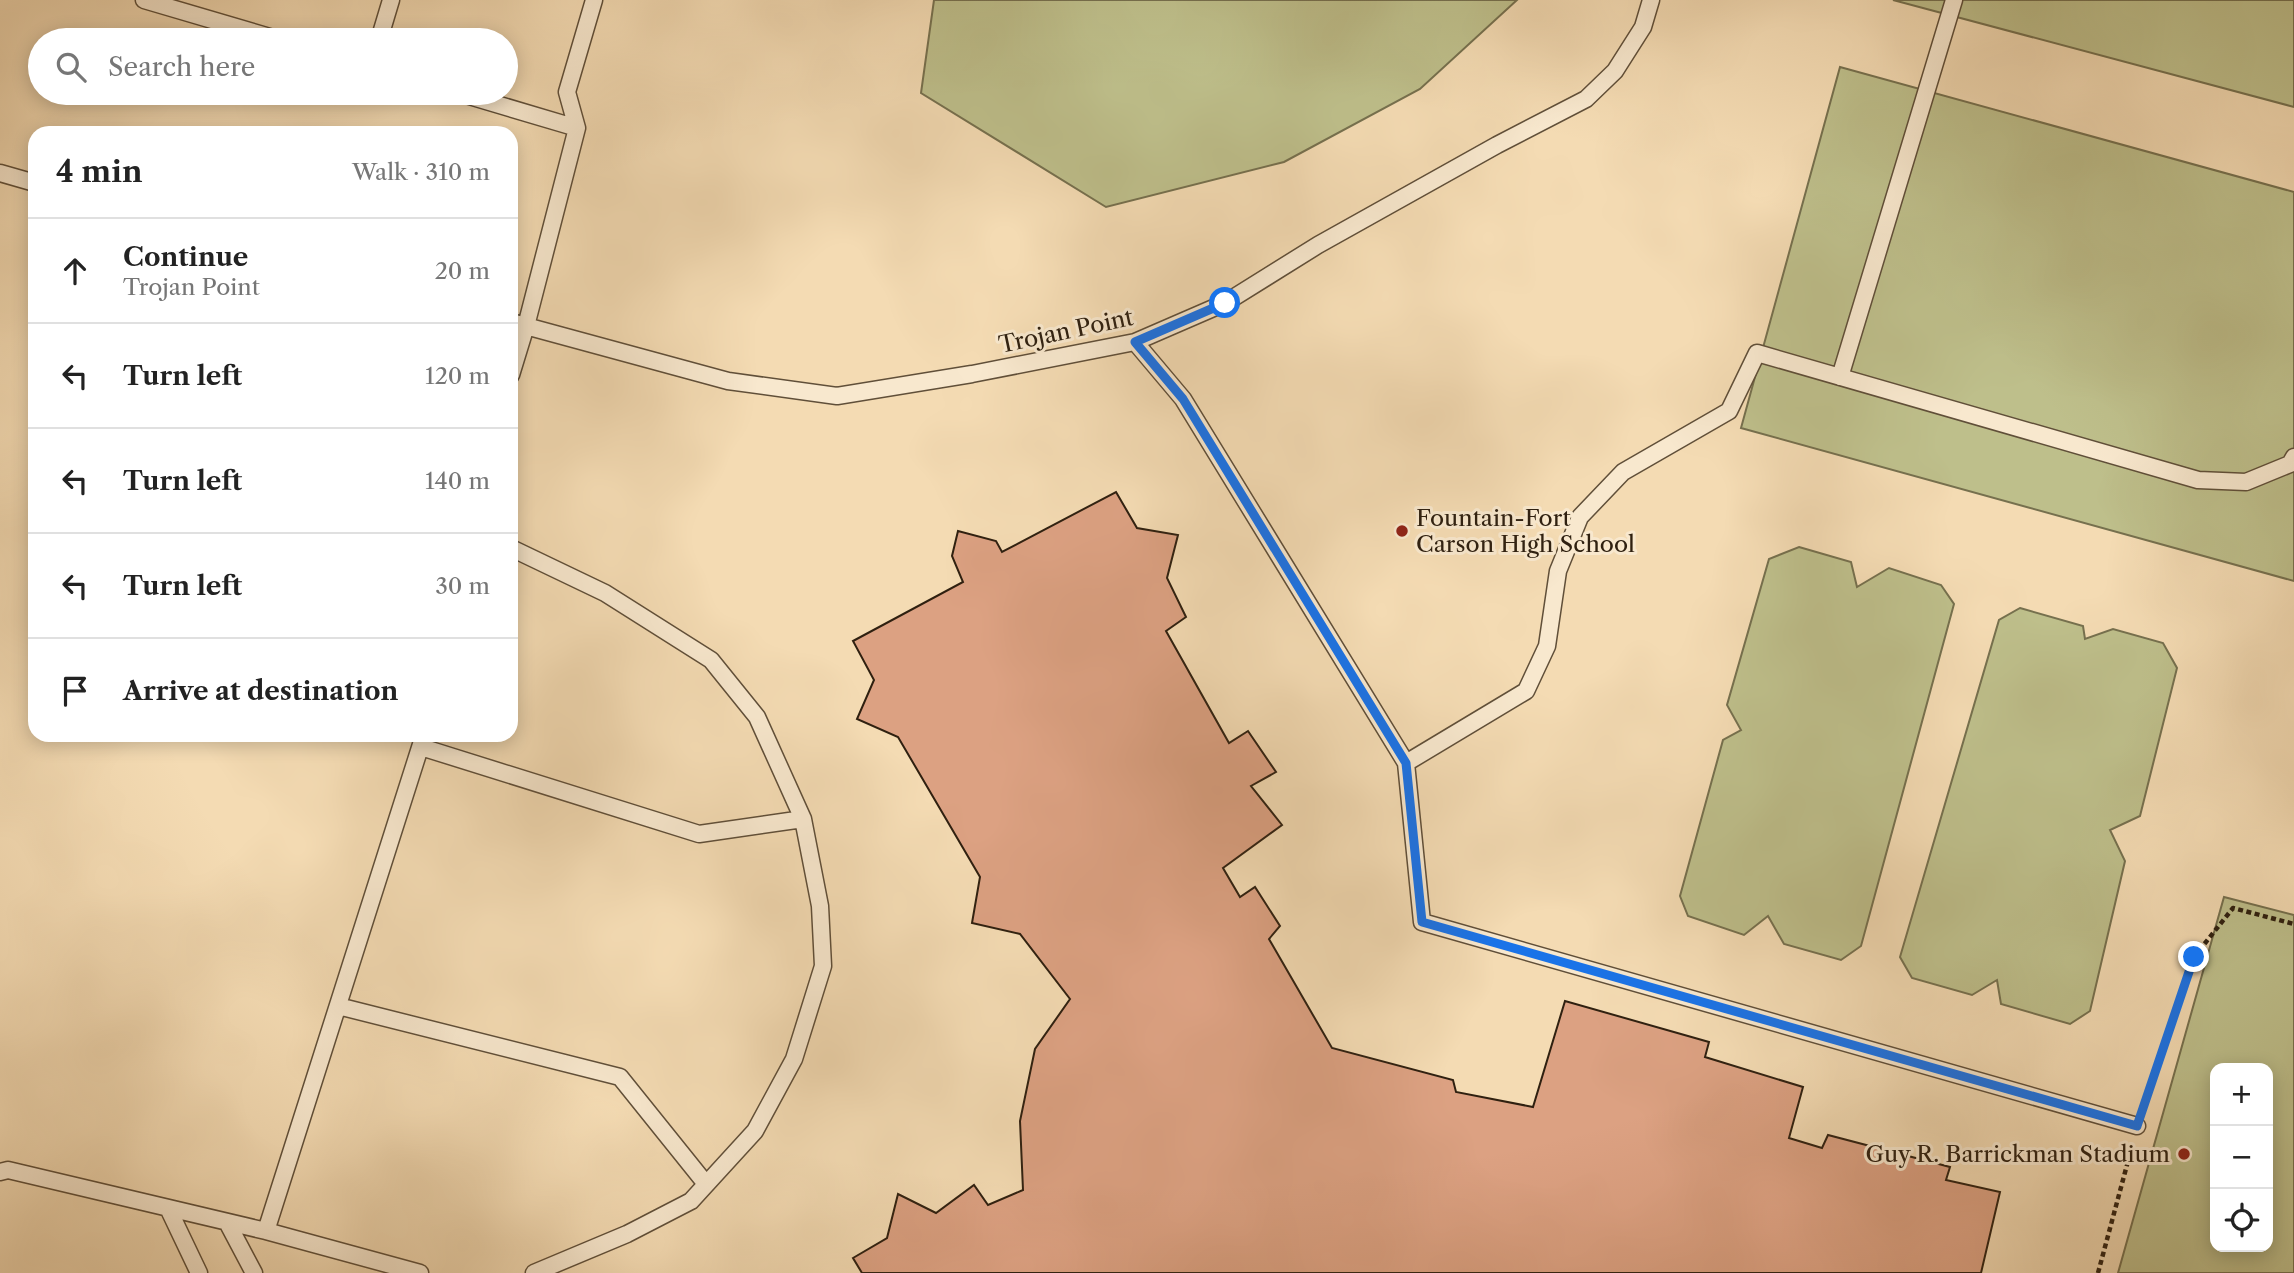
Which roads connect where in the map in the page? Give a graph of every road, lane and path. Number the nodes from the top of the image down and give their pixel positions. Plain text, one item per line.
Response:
1 (144, 0) edge
2 (391, 0) edge
3 (594, 0) edge
4 (1651, 0) edge
5 (1954, 0) edge
6 (239, 28) edge
7 (383, 28) edge
8 (499, 105) edge
9 (577, 128) junction
10 (0, 173) edge
11 (28, 181) edge
12 (519, 324) edge
13 (1135, 342) junction
14 (1840, 377) junction
15 (2294, 457) edge
16 (518, 551) edge
17 (422, 742) edge
18 (425, 742) edge
19 (1406, 763) junction
20 (803, 818) junction
21 (2294, 924) edge
22 (338, 1006) junction
23 (2137, 1126) junction
24 (0, 1172) edge
25 (706, 1184) junction
26 (168, 1208) junction
27 (227, 1222) junction
28 (266, 1231) junction
29 (199, 1273) edge
30 (254, 1273) edge
31 (420, 1273) edge
32 (534, 1273) edge
33 (2098, 1273) edge

1 - 6 lane
2 - 7 lane
3 - 9 lane
4 - 13 lane, Trojan Point
5 - 14 lane
8 - 9 lane
9 - 12 lane
10 - 11 lane
12 - 13 lane, Trojan Point
13 - 19 lane
14 - 15 lane
14 - 19 lane
16 - 20 lane
17 - 22 lane
18 - 20 lane
19 - 23 lane
20 - 25 lane
21 - 23 path
22 - 25 lane
22 - 28 lane
23 - 33 path
24 - 26 lane
25 - 32 lane
26 - 27 lane
26 - 29 lane
27 - 28 lane
27 - 30 lane
28 - 31 lane

